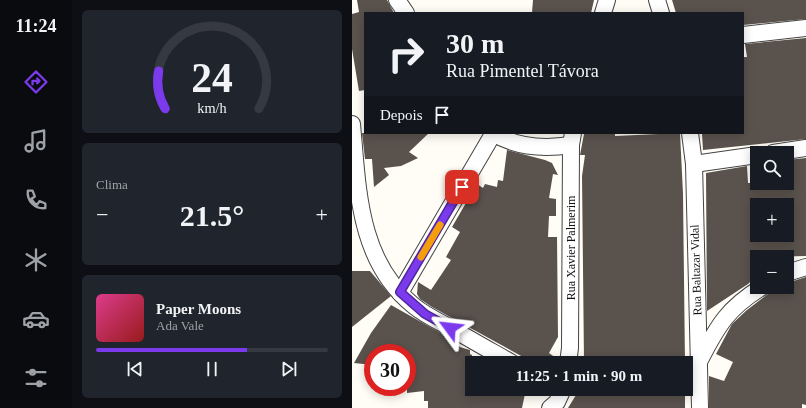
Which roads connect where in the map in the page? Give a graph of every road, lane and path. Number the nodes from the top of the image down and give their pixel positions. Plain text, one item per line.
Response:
1 (398, 0) edge
2 (607, 0) edge
3 (657, 0) edge
4 (405, 12) edge
5 (603, 12) edge
6 (661, 12) edge
7 (806, 28) edge
8 (744, 35) edge
9 (352, 124) edge
10 (492, 134) edge
11 (495, 134) edge
12 (690, 134) edge
13 (572, 139) edge
14 (806, 148) edge
15 (794, 150) edge
16 (750, 156) edge
17 (694, 164) junction
18 (806, 268) edge
19 (794, 271) edge
20 (400, 292) junction
21 (751, 294) edge
22 (500, 356) edge
23 (569, 356) edge
24 (699, 362) junction
25 (557, 396) edge
26 (550, 408) edge
27 (700, 408) edge

1 - 4 street
2 - 5 street
3 - 6 street
7 - 8 street
9 - 20 street
10 - 20 street
11 - 13 street
12 - 17 street, Rua Baltazar Vidal
13 - 23 street, Rua Xavier Palmerim
14 - 15 street
16 - 17 street
17 - 24 street, Rua Baltazar Vidal
18 - 19 street
20 - 22 street
21 - 24 street
24 - 27 street, Rua Baltazar Vidal
25 - 26 street

